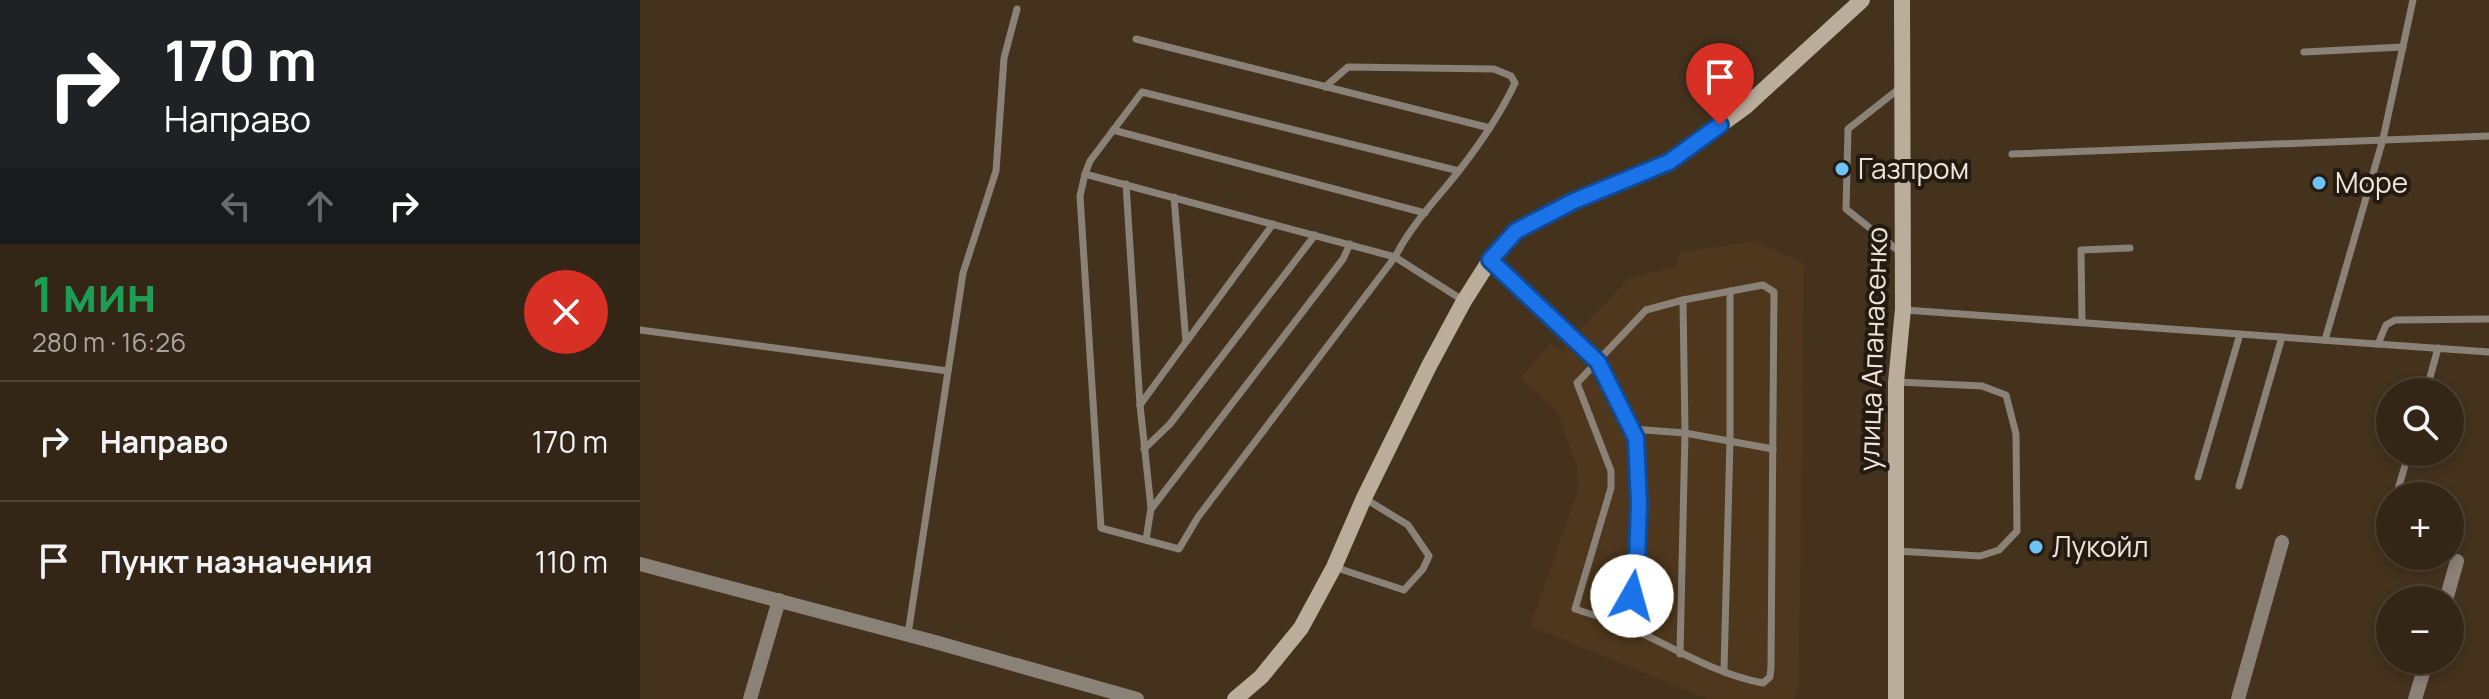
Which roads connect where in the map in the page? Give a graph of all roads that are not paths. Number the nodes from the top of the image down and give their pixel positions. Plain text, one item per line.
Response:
1 (1862, 0) edge
2 (1902, 0) edge
3 (2413, 0) edge
4 (1017, 9) dead end
5 (1136, 39) dead end
6 (2403, 47) junction
7 (2304, 52) dead end
8 (1325, 87) junction
9 (1902, 87) junction
10 (1490, 128) junction
11 (1113, 130) junction
12 (2489, 136) edge
13 (2383, 139) junction
14 (2012, 154) dead end
15 (1459, 171) junction
16 (1085, 174) junction
17 (1126, 184) junction
18 (1174, 197) junction
19 (1425, 213) junction
20 (1273, 224) junction
21 (1315, 235) junction
22 (1350, 244) junction
23 (2130, 248) dead end
24 (1903, 254) junction
25 (1395, 257) junction
26 (1490, 260) junction
27 (1730, 291) junction
28 (1683, 300) junction
29 (1464, 301) junction
30 (1903, 309) junction
31 (2489, 319) edge
32 (2082, 322) junction
33 (640, 330) edge
34 (2240, 334) junction
35 (2282, 337) junction
36 (2325, 340) junction
37 (1186, 342) junction
38 (2378, 344) junction
39 (2438, 348) junction
40 (2489, 352) edge
41 (1598, 362) junction
42 (948, 371) junction
43 (2430, 378) edge
44 (1896, 382) junction
45 (1140, 405) junction
46 (1632, 429) junction
47 (1685, 433) junction
48 (1730, 441) junction
49 (1144, 449) junction
50 (1773, 449) junction
51 (2198, 477) dead end
52 (2239, 486) dead end
53 (1364, 498) junction
54 (1151, 508) junction
55 (1146, 540) junction
56 (2282, 542) dead end
57 (1896, 551) junction
58 (640, 564) edge
59 (1334, 567) junction
60 (779, 600) junction
61 (1628, 627) junction
62 (908, 634) junction
63 (1680, 654) junction
64 (1724, 670) junction
65 (2423, 674) edge
66 (750, 699) edge
67 (1137, 699) edge
68 (1235, 699) edge
69 (1896, 699) edge
70 (2238, 699) edge
71 (2415, 699) edge

1 - 26 main road
2 - 9 main road, улица Апанасенко
3 - 6 lane
4 - 42 lane
5 - 8 lane
6 - 7 lane
6 - 13 lane
8 - 10 lane
8 - 10 lane
9 - 24 main road, улица Апанасенко
9 - 24 lane
10 - 15 lane
11 - 15 lane
11 - 16 lane
11 - 19 lane
12 - 13 lane
13 - 14 lane
13 - 36 lane
15 - 19 lane
16 - 17 lane
16 - 55 lane
17 - 18 lane
17 - 45 lane
18 - 20 lane
18 - 37 lane
19 - 25 lane
20 - 21 lane
20 - 37 lane
21 - 22 lane
21 - 49 lane
22 - 25 lane
22 - 54 lane
23 - 32 lane
24 - 30 main road, улица Апанасенко
25 - 29 lane
25 - 55 lane
26 - 29 main road
26 - 41 lane
27 - 28 lane
27 - 48 lane
27 - 50 lane
28 - 41 lane
28 - 47 lane
29 - 53 main road
30 - 32 lane
30 - 44 main road, улица Апанасенко
31 - 38 lane
32 - 34 lane
33 - 42 lane
34 - 35 lane
34 - 51 lane
35 - 36 lane
35 - 52 lane
36 - 38 lane
37 - 45 lane
38 - 39 lane
39 - 40 lane
39 - 43 lane
41 - 46 lane
41 - 61 lane
42 - 62 lane
44 - 57 main road, улица Апанасенко
44 - 57 lane
45 - 49 lane
46 - 47 lane
46 - 61 lane
47 - 48 lane
47 - 63 lane
48 - 50 lane
48 - 64 lane
49 - 54 lane
50 - 64 lane
53 - 59 main road
53 - 59 lane
54 - 55 lane
56 - 70 street
57 - 69 main road, улица Апанасенко
58 - 60 street
59 - 68 main road
60 - 62 street
60 - 66 street
61 - 63 lane
62 - 67 street
63 - 64 lane
65 - 71 street

